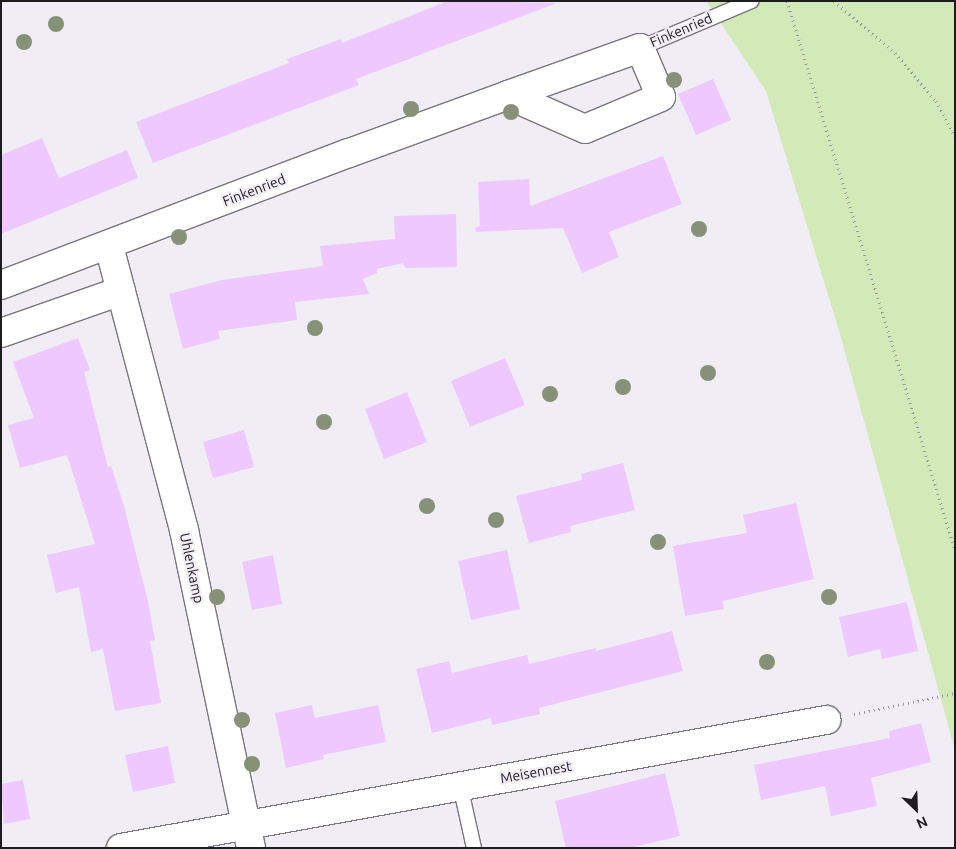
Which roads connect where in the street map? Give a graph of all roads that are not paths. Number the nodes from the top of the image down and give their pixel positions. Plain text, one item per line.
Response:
1 (751, 1) edge
2 (640, 48) junction
3 (508, 95) junction
4 (109, 246) junction
5 (1, 285) edge
6 (121, 291) junction
7 (1, 333) edge
8 (826, 720) road end
9 (460, 785) junction
10 (249, 836) edge
11 (121, 848) edge
12 (474, 848) edge

1 - 2 lane, Finkenried
2 - 3 street, Finkenried
2 - 3 street, Finkenried
3 - 4 street, Finkenried
4 - 5 street, Finkenried
4 - 6 street, Uhlenkamp
6 - 7 street
6 - 10 street, Uhlenkamp
8 - 9 street, Meisennest
9 - 10 street, Meisennest
9 - 12 lane
10 - 11 street, Meisennest

